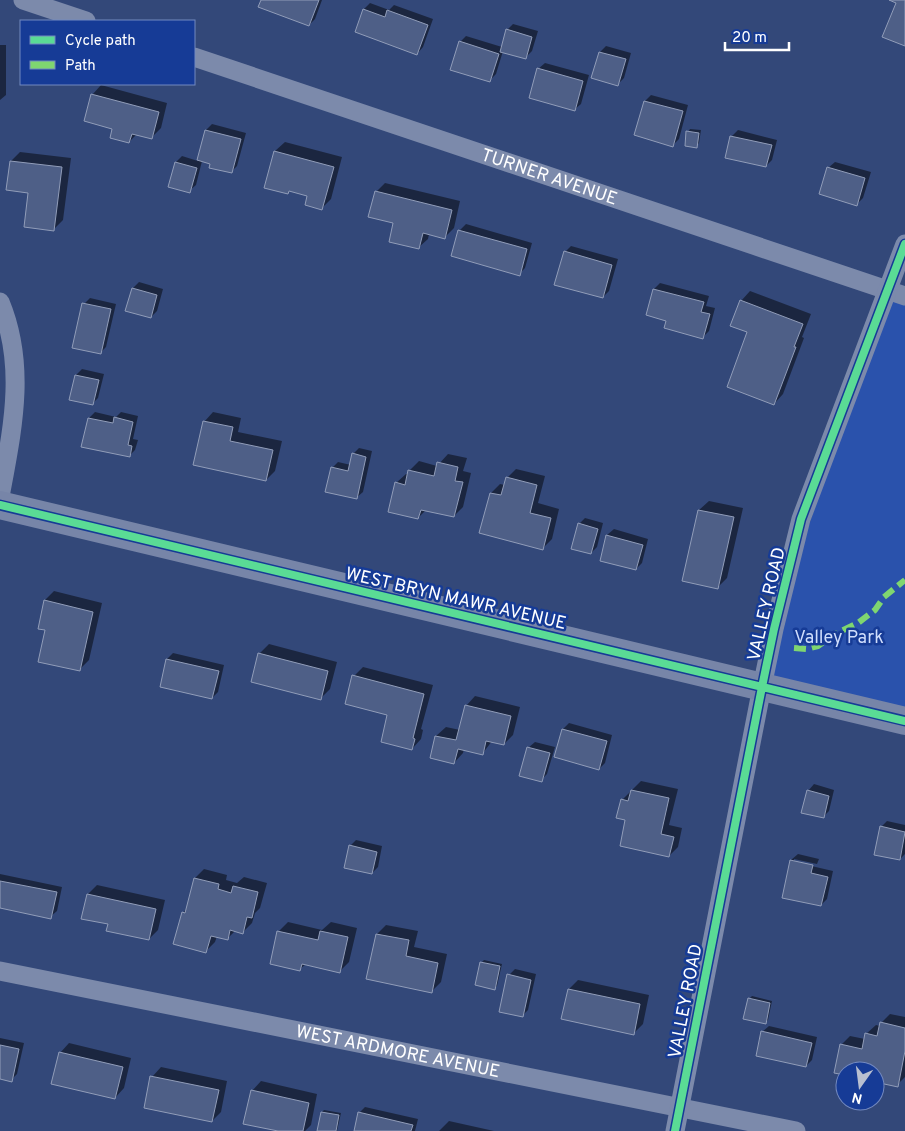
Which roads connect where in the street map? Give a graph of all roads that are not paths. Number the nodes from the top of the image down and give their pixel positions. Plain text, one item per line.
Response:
1 (23, 0) edge
2 (83, 20) edge
3 (195, 57) edge
4 (905, 244) edge
5 (896, 293) edge
6 (0, 302) edge
7 (0, 497) edge
8 (0, 505) edge
9 (762, 687) junction
10 (905, 721) edge
11 (0, 971) edge
12 (680, 1108) junction
13 (675, 1131) edge
14 (796, 1131) edge

1 - 2 street
3 - 5 street, TURNER AVENUE
4 - 5 street, VALLEY ROAD
5 - 9 street, VALLEY ROAD
6 - 7 street
8 - 9 street, WEST BRYN MAWR AVENUE
9 - 10 street, WEST BRYN MAWR AVENUE
9 - 12 street, VALLEY ROAD
11 - 12 street, WEST ARDMORE AVENUE
12 - 13 street, VALLEY ROAD
12 - 14 street, WEST ARDMORE AVENUE

